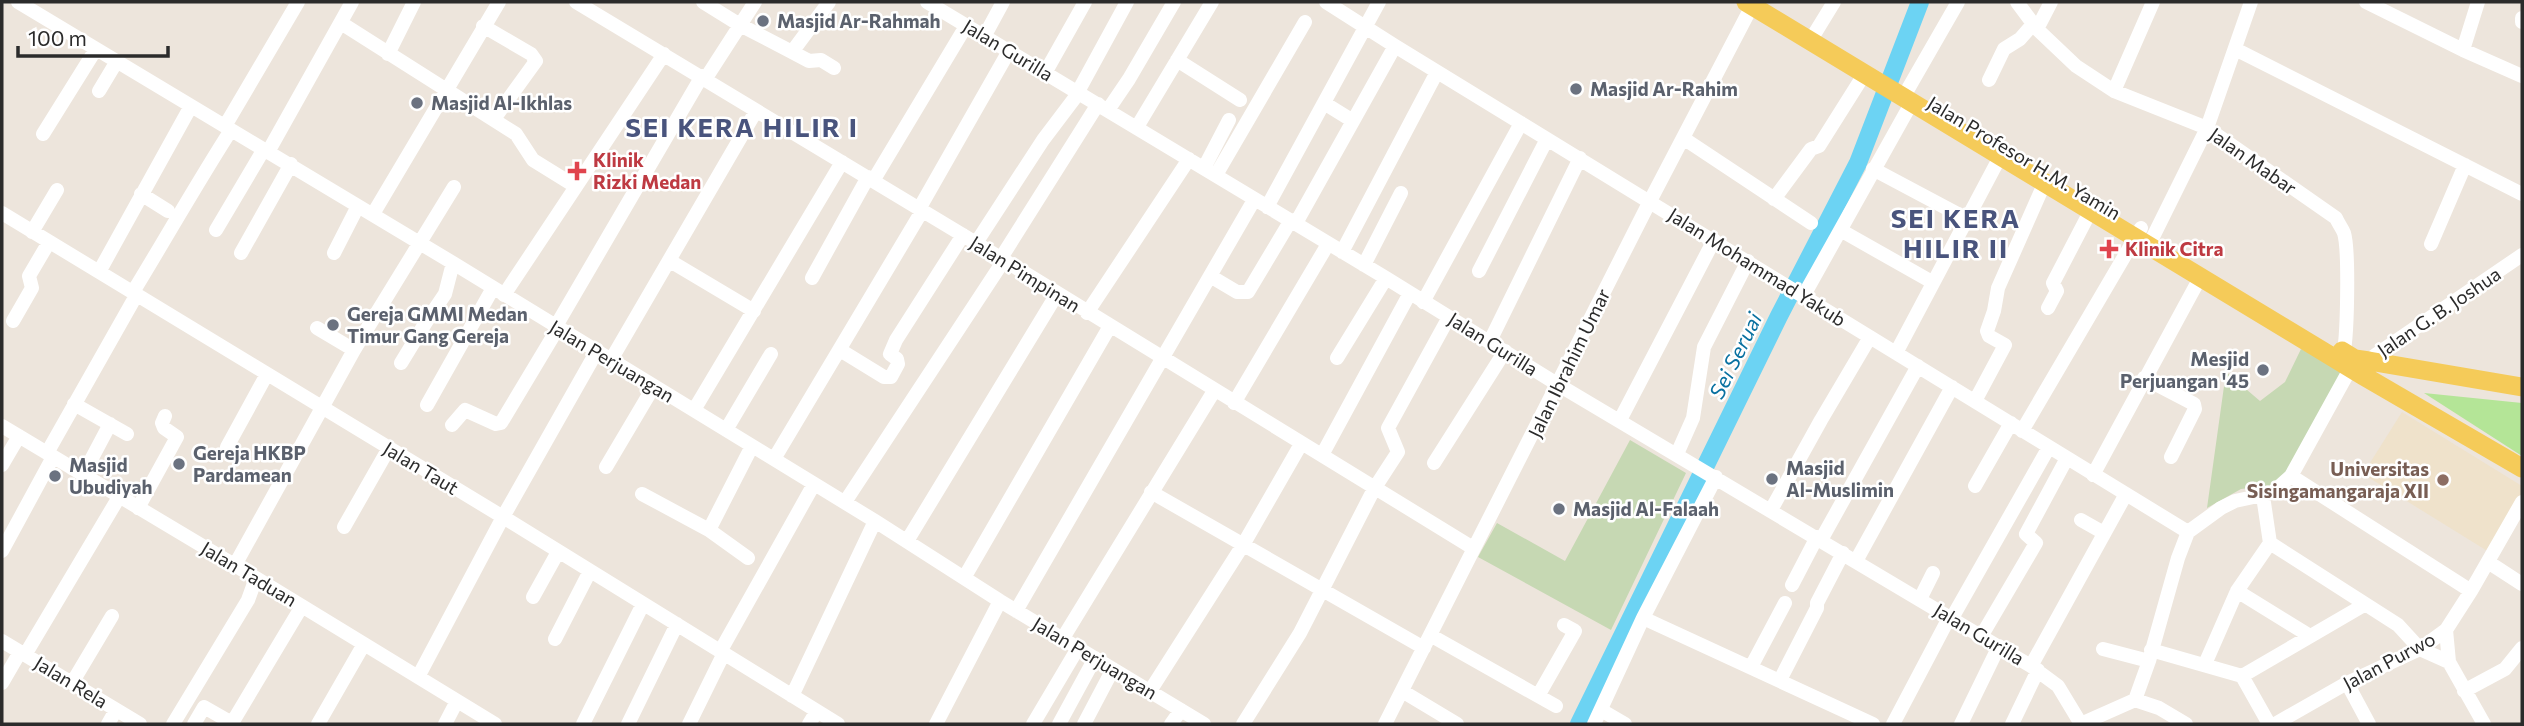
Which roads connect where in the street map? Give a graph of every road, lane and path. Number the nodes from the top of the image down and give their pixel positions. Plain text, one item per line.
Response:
1 (18, 2) edge
2 (298, 2) edge
3 (352, 2) edge
4 (414, 2) edge
5 (499, 2) edge
6 (576, 2) edge
7 (703, 2) edge
8 (755, 2) edge
9 (829, 2) edge
10 (927, 2) edge
11 (1003, 2) edge
12 (1085, 2) edge
13 (1127, 2) edge
14 (1174, 2) edge
15 (1212, 2) edge
16 (1326, 2) edge
17 (1379, 2) edge
18 (1834, 2) edge
19 (1958, 2) edge
20 (2017, 2) edge
21 (2051, 2) edge
22 (2251, 2) edge
23 (2366, 2) edge
24 (2478, 2) edge
25 (1754, 3) edge
26 (2146, 4) edge
27 (1305, 22) dead end
28 (341, 23) junction
29 (740, 25) junction
30 (483, 26) junction
31 (966, 26) junction
32 (2035, 26) junction
33 (1366, 28) junction
34 (1815, 33) junction
35 (984, 37) junction
36 (1395, 46) junction
37 (96, 49) junction
38 (2235, 49) junction
39 (2463, 50) junction
40 (1009, 51) junction
41 (792, 52) junction
42 (388, 54) junction
43 (664, 54) junction
44 (1177, 60) junction
45 (117, 61) junction
46 (834, 68) dead end
47 (1437, 72) junction
48 (1045, 73) junction
49 (1873, 75) junction
50 (2522, 76) edge
51 (704, 77) junction
52 (1989, 80) dead end
53 (446, 90) junction
54 (99, 91) dead end
55 (2114, 91) junction
56 (1077, 92) junction
57 (1904, 92) junction
58 (1240, 100) dead end
59 (1324, 103) junction
60 (191, 106) junction
61 (1103, 107) junction
62 (756, 111) junction
63 (494, 119) junction
64 (1229, 120) dead end
65 (1353, 121) junction
66 (1521, 123) junction
67 (1136, 127) junction
68 (228, 128) junction
69 (2207, 128) junction
70 (43, 134) dead end
71 (1683, 138) junction
72 (1547, 139) junction
73 (266, 151) junction
74 (2001, 155) junction
75 (1580, 158) junction
76 (1189, 159) junction
77 (842, 162) junction
78 (291, 164) junction
79 (2465, 165) junction
80 (1873, 169) junction
81 (1210, 172) junction
82 (871, 179) junction
83 (2045, 182) junction
84 (575, 186) junction
85 (454, 187) dead end
86 (57, 190) dead end
87 (1401, 193) dead end
88 (141, 194) junction
89 (2522, 194) edge
90 (1774, 199) junction
91 (1650, 201) junction
92 (1261, 204) junction
93 (358, 206) junction
94 (921, 210) junction
95 (2091, 210) junction
96 (168, 211) dead end
97 (2, 213) edge
98 (373, 214) junction
99 (1966, 219) junction
100 (1293, 222) junction
101 (1811, 223) dead end
102 (216, 230) dead end
103 (1842, 231) junction
104 (32, 232) junction
105 (2145, 236) junction
106 (970, 239) junction
107 (1714, 240) junction
108 (49, 242) junction
109 (420, 243) junction
110 (1328, 244) junction
111 (2431, 244) dead end
112 (1342, 252) junction
113 (241, 253) dead end
114 (334, 253) dead end
115 (2522, 255) edge
116 (1002, 259) junction
117 (670, 261) junction
118 (1748, 261) junction
119 (453, 263) junction
120 (1364, 265) junction
121 (1479, 271) dead end
122 (99, 272) junction
123 (1210, 276) junction
124 (2201, 276) junction
125 (812, 278) dead end
126 (1386, 278) junction
127 (1932, 282) junction
128 (498, 291) junction
129 (135, 293) junction
130 (1410, 293) junction
131 (1801, 293) junction
132 (1057, 294) junction
133 (1423, 302) junction
134 (2048, 308) dead end
135 (754, 310) junction
136 (1087, 313) junction
137 (1449, 317) junction
138 (13, 321) dead end
139 (1110, 326) junction
140 (557, 327) junction
141 (317, 328) dead end
142 (1870, 337) junction
143 (1490, 341) junction
144 (354, 350) junction
145 (840, 350) junction
146 (597, 351) junction
147 (1505, 351) junction
148 (1896, 353) junction
149 (771, 354) dead end
150 (1161, 358) junction
151 (1337, 358) dead end
152 (611, 360) junction
153 (401, 363) dead end
154 (2354, 363) junction
155 (1918, 366) junction
156 (2434, 373) junction
157 (267, 374) junction
158 (2144, 378) junction
159 (1558, 384) junction
160 (654, 386) junction
161 (1952, 387) junction
162 (2522, 387) edge
163 (1214, 391) junction
164 (1975, 401) junction
165 (1234, 403) junction
166 (75, 404) junction
167 (427, 405) dead end
168 (321, 408) junction
169 (2421, 409) junction
170 (694, 411) junction
171 (165, 416) dead end
172 (1620, 420) junction
173 (110, 424) junction
174 (452, 425) dead end
175 (2, 426) edge
176 (2017, 427) junction
177 (726, 430) junction
178 (127, 434) dead end
179 (19, 436) junction
180 (1301, 444) junction
181 (752, 446) junction
182 (227, 447) dead end
183 (2049, 447) junction
184 (388, 448) junction
185 (50, 455) junction
186 (1322, 456) junction
187 (1682, 457) junction
188 (2171, 457) dead end
189 (2067, 458) junction
190 (774, 460) junction
191 (1434, 463) dead end
192 (2, 465) edge
193 (606, 467) dead end
194 (2522, 468) edge
195 (83, 475) junction
196 (1713, 475) junction
197 (2093, 475) junction
198 (2291, 476) junction
199 (814, 484) junction
200 (1975, 486) dead end
201 (1374, 489) junction
202 (1151, 492) junction
203 (642, 494) dead end
204 (2126, 494) junction
205 (2263, 496) junction
206 (119, 497) junction
207 (845, 502) junction
208 (2522, 502) edge
209 (138, 508) junction
210 (1771, 510) junction
211 (503, 517) junction
212 (2081, 520) dead end
213 (875, 521) junction
214 (344, 527) dead end
215 (709, 530) junction
216 (2188, 532) junction
217 (2104, 533) junction
218 (1819, 539) junction
219 (907, 541) junction
220 (2270, 543) junction
221 (1243, 545) junction
222 (1473, 548) junction
223 (2, 551) edge
224 (558, 552) junction
225 (1850, 557) junction
226 (748, 558) dead end
227 (2488, 562) junction
228 (235, 565) junction
229 (590, 571) junction
230 (1933, 573) dead end
231 (256, 578) junction
232 (964, 578) junction
233 (2522, 584) edge
234 (1793, 585) dead end
235 (2236, 590) junction
236 (1323, 591) junction
237 (2471, 592) junction
238 (533, 597) dead end
239 (1920, 599) junction
240 (1000, 601) junction
241 (1785, 603) dead end
242 (643, 604) junction
243 (2364, 605) junction
244 (302, 606) junction
245 (1016, 611) junction
246 (112, 616) dead end
247 (1951, 617) junction
248 (1643, 618) junction
249 (677, 624) junction
250 (1564, 625) dead end
251 (2446, 630) junction
252 (1982, 635) junction
253 (2309, 636) junction
254 (1063, 638) junction
255 (555, 639) dead end
256 (2, 640) edge
257 (1427, 641) junction
258 (364, 644) junction
259 (1999, 646) junction
260 (1078, 648) junction
261 (2522, 648) edge
262 (2103, 649) dead end
263 (2420, 649) junction
264 (722, 651) junction
265 (23, 653) junction
266 (2150, 656) junction
267 (1094, 658) junction
268 (2449, 662) junction
269 (2205, 664) junction
270 (1751, 667) junction
271 (1113, 668) junction
272 (2034, 668) junction
273 (2242, 676) junction
274 (418, 677) junction
275 (1780, 680) junction
276 (2, 683) edge
277 (72, 683) junction
278 (2347, 683) junction
279 (1150, 691) junction
280 (1402, 691) junction
281 (2464, 691) junction
282 (792, 696) junction
283 (1538, 696) junction
284 (2135, 700) junction
285 (457, 701) junction
286 (1556, 706) dead end
287 (116, 710) junction
288 (1181, 710) junction
289 (1601, 710) junction
290 (817, 711) junction
291 (108, 724) edge
292 (140, 724) edge
293 (173, 724) edge
294 (194, 724) edge
295 (318, 724) edge
296 (445, 724) edge
297 (495, 724) edge
298 (583, 724) edge
299 (628, 724) edge
300 (689, 724) edge
301 (809, 724) edge
302 (838, 724) edge
303 (936, 724) edge
304 (1033, 724) edge
305 (1059, 724) edge
306 (1084, 724) edge
307 (1171, 724) edge
308 (1204, 724) edge
309 (1243, 724) edge
310 (1385, 724) edge
311 (1457, 724) edge
312 (1594, 724) edge
313 (1625, 724) edge
314 (1873, 724) edge
315 (1894, 724) edge
316 (1961, 724) edge
317 (2012, 724) edge
318 (2081, 724) edge
319 (2186, 724) edge
320 (2269, 724) edge
321 (2275, 724) edge
322 (2369, 724) edge
323 (2484, 724) edge

1 - 37 street, Jalan Perjuangan
2 - 68 street
3 - 28 street
4 - 42 street
5 - 30 street
6 - 43 street, Jalan Pimpinan
7 - 29 street
8 - 29 street
9 - 41 street
10 - 31 street, Jalan Gurilla
11 - 35 street
12 - 48 street
13 - 56 street
14 - 61 street
15 - 44 street
16 - 33 street, Jalan Mohammad Yakub
17 - 33 street
18 - 34 street
19 - 57 street
20 - 32 street, Jalan Mabar
21 - 32 street
22 - 38 street
23 - 39 street
24 - 39 street
25 - 34 main road, Jalan Profesor H.M. Yamin
25 - 49 main road, Jalan Profesor H.M. Yamin
25 - 71 street, Jalan Ibrahim Umar
26 - 55 street
27 - 81 street
28 - 42 street
28 - 73 street
29 - 41 street
29 - 51 street
30 - 53 street
30 - 63 street
31 - 35 street, Jalan Gurilla
31 - 82 street
32 - 52 street
32 - 55 street, Jalan Mabar
33 - 36 street, Jalan Mohammad Yakub
33 - 59 street
34 - 49 main road, Jalan Profesor H.M. Yamin
35 - 40 street, Jalan Gurilla
36 - 47 street, Jalan Mohammad Yakub
36 - 65 street
37 - 45 street, Jalan Perjuangan
37 - 70 street
38 - 69 street
38 - 79 street
39 - 50 street
40 - 48 street, Jalan Gurilla
40 - 94 street
41 - 46 street
42 - 53 street
43 - 51 street, Jalan Pimpinan
43 - 84 street
44 - 58 street
44 - 67 street
45 - 54 street
45 - 60 street, Jalan Perjuangan
47 - 66 street, Jalan Mohammad Yakub
47 - 112 street
48 - 56 street, Jalan Gurilla
49 - 57 main road, Jalan Profesor H.M. Yamin
49 - 90 street
51 - 62 street, Jalan Pimpinan
51 - 140 street
53 - 63 street
53 - 98 street
55 - 69 street, Jalan Mabar
56 - 61 street, Jalan Gurilla
56 - 106 street
57 - 74 main road, Jalan Profesor H.M. Yamin
57 - 80 street
57 - 105 main road, Jalan Profesor H.M. Yamin
59 - 65 street
59 - 92 street
60 - 68 street, Jalan Perjuangan
60 - 88 street
61 - 67 street, Jalan Gurilla
61 - 116 street
62 - 77 street, Jalan Pimpinan
62 - 117 street
63 - 84 street
64 - 81 street
65 - 100 street
66 - 72 street, Jalan Mohammad Yakub
66 - 133 street
67 - 76 street, Jalan Gurilla
68 - 73 street, Jalan Perjuangan
68 - 129 street
69 - 105 street
69 - 154 street, Jalan Mabar
71 - 90 street
71 - 91 street, Jalan Ibrahim Umar
72 - 75 street, Jalan Mohammad Yakub
72 - 121 street
73 - 78 street, Jalan Perjuangan
73 - 102 street
74 - 83 main road, Jalan Profesor H.M. Yamin
74 - 99 street
75 - 91 street, Jalan Mohammad Yakub
75 - 143 street
76 - 81 street, Jalan Gurilla
76 - 136 street
77 - 82 street, Jalan Pimpinan
77 - 135 street
78 - 93 street, Jalan Perjuangan
78 - 113 street
79 - 89 street
79 - 111 street
80 - 99 street
80 - 103 street
81 - 92 street, Jalan Gurilla
82 - 94 street, Jalan Pimpinan
82 - 125 street
83 - 95 main road, Jalan Profesor H.M. Yamin
83 - 164 street
84 - 128 street
85 - 109 street
86 - 104 street
87 - 120 street
88 - 96 street
88 - 122 street
90 - 101 street
91 - 107 street, Jalan Mohammad Yakub
91 - 159 street, Jalan Ibrahim Umar
92 - 100 street, Jalan Gurilla
92 - 123 street
93 - 98 street, Jalan Perjuangan
93 - 114 street
94 - 106 street, Jalan Pimpinan
94 - 145 street
95 - 105 main road, Jalan Profesor H.M. Yamin
95 - 134 street
97 - 104 street, Jalan Taut
98 - 109 street, Jalan Perjuangan
99 - 127 street
100 - 110 street, Jalan Gurilla
100 - 123 street
103 - 127 street
103 - 131 street
104 - 108 street, Jalan Taut
105 - 124 main road, Jalan Profesor H.M. Yamin
105 - 154 main road, Jalan Profesor H.M. Yamin
105 - 176 street
106 - 116 street, Jalan Pimpinan
106 - 145 street
107 - 118 street, Jalan Mohammad Yakub
107 - 172 street
108 - 122 street, Jalan Taut
108 - 138 street
109 - 119 street, Jalan Perjuangan
109 - 144 street
110 - 112 street, Jalan Gurilla
110 - 165 street
112 - 120 street, Jalan Gurilla
115 - 154 street, Jalan G. B. Joshua
116 - 132 street, Jalan Pimpinan
116 - 207 street
117 - 135 street
117 - 152 street
118 - 131 street, Jalan Mohammad Yakub
118 - 187 street
119 - 128 street, Jalan Perjuangan
119 - 153 street
120 - 126 street, Jalan Gurilla
122 - 129 street, Jalan Taut
123 - 150 street
124 - 154 main road, Jalan Profesor H.M. Yamin
124 - 158 street
126 - 130 street, Jalan Gurilla
126 - 151 street
127 - 148 street
128 - 140 street, Jalan Perjuangan
128 - 167 street
129 - 157 street, Jalan Taut
129 - 166 street
130 - 133 street, Jalan Gurilla
130 - 186 street
131 - 142 street, Jalan Mohammad Yakub
132 - 136 street, Jalan Pimpinan
132 - 219 street
133 - 137 street, Jalan Gurilla
135 - 170 street
136 - 139 street, Jalan Pimpinan
137 - 143 street, Jalan Gurilla
137 - 201 street
139 - 150 street, Jalan Pimpinan
139 - 232 street
140 - 146 street, Jalan Perjuangan
140 - 174 street
141 - 144 street
142 - 148 street, Jalan Mohammad Yakub
142 - 210 street
143 - 147 street, Jalan Gurilla
144 - 168 street
145 - 190 street
146 - 152 street, Jalan Perjuangan
146 - 211 street
147 - 159 street, Jalan Gurilla
147 - 191 street
148 - 155 street, Jalan Mohammad Yakub
149 - 177 street
150 - 163 street, Jalan Pimpinan
150 - 245 street
152 - 160 street, Jalan Perjuangan
154 - 156 main road, Jalan Profesor H.M. Yamin
154 - 169 main road
154 - 198 street
155 - 161 street, Jalan Mohammad Yakub
155 - 218 street
156 - 162 main road, Jalan Profesor H.M. Yamin
156 - 169 main road
157 - 168 street, Jalan Taut
157 - 182 street
158 - 188 street
158 - 197 street
159 - 172 street, Jalan Gurilla
159 - 222 street, Jalan Ibrahim Umar
160 - 170 street, Jalan Perjuangan
160 - 193 street
161 - 164 street, Jalan Mohammad Yakub
161 - 225 street
163 - 165 street, Jalan Pimpinan
163 - 202 street
164 - 176 street, Jalan Mohammad Yakub
165 - 180 street, Jalan Pimpinan
166 - 173 street
166 - 185 street
168 - 184 street, Jalan Taut
168 - 228 street
169 - 194 main road
170 - 177 street, Jalan Perjuangan
171 - 209 street
172 - 187 street, Jalan Gurilla
173 - 178 street
173 - 195 street
175 - 179 street, Jalan Taduan
176 - 183 street, Jalan Mohammad Yakub
176 - 200 street
177 - 181 street, Jalan Perjuangan
179 - 185 street, Jalan Taduan
179 - 192 street
180 - 186 street, Jalan Pimpinan
180 - 221 street
181 - 190 street, Jalan Perjuangan
181 - 215 street
183 - 189 street, Jalan Mohammad Yakub
183 - 247 street
184 - 211 street, Jalan Taut
184 - 214 street
185 - 195 street, Jalan Taduan
185 - 223 street
186 - 201 street, Jalan Pimpinan
187 - 196 street, Jalan Gurilla
189 - 197 street, Jalan Mohammad Yakub
189 - 252 street
190 - 199 street, Jalan Perjuangan
195 - 206 street, Jalan Taduan
196 - 210 street, Jalan Gurilla
196 - 248 street
197 - 204 street, Jalan Mohammad Yakub
198 - 205 street
198 - 237 street
199 - 207 street, Jalan Perjuangan
199 - 264 street
201 - 222 street, Jalan Pimpinan
201 - 236 street
202 - 221 street
202 - 254 street
203 - 215 street
204 - 216 street, Jalan Mohammad Yakub
204 - 217 street
205 - 216 street
205 - 220 street
206 - 209 street, Jalan Taduan
206 - 265 street
207 - 213 street, Jalan Perjuangan
208 - 227 street, Jalan Purwo
209 - 228 street, Jalan Taduan
210 - 218 street, Jalan Gurilla
211 - 224 street, Jalan Taut
211 - 274 street
212 - 217 street
213 - 219 street, Jalan Perjuangan
213 - 282 street
215 - 226 street
216 - 266 street
217 - 272 street
218 - 225 street, Jalan Gurilla
218 - 234 street
219 - 232 street, Jalan Perjuangan
220 - 235 street
220 - 243 street
221 - 236 street
221 - 279 street
222 - 257 street, Jalan Ibrahim Umar
224 - 229 street, Jalan Taut
224 - 238 street
225 - 239 street, Jalan Gurilla
225 - 275 street
227 - 233 street
227 - 237 street, Jalan Purwo
228 - 231 street, Jalan Taduan
229 - 242 street, Jalan Taut
229 - 255 street
230 - 239 street
231 - 244 street, Jalan Taduan
231 - 293 street
232 - 240 street, Jalan Perjuangan
235 - 253 street
235 - 269 street
236 - 257 street
236 - 309 street
237 - 251 street, Jalan Purwo
239 - 247 street, Jalan Gurilla
240 - 245 street, Jalan Perjuangan
240 - 303 street
241 - 270 street
242 - 249 street, Jalan Taut
242 - 298 street
243 - 253 street
243 - 263 street
244 - 258 street, Jalan Taduan
244 - 294 street
245 - 254 street, Jalan Perjuangan
246 - 277 street
247 - 252 street, Jalan Gurilla
247 - 315 street
248 - 270 street
248 - 289 street
249 - 264 street, Jalan Taut
249 - 299 street
250 - 283 street
251 - 263 street, Jalan Purwo
251 - 268 street
252 - 259 street, Jalan Gurilla
253 - 273 street
254 - 260 street, Jalan Perjuangan
256 - 265 street, Jalan Rela
257 - 280 street, Jalan Ibrahim Umar
257 - 283 street
258 - 274 street, Jalan Taduan
258 - 295 street
259 - 272 street, Jalan Gurilla
259 - 316 street
260 - 267 street, Jalan Perjuangan
260 - 304 street
261 - 281 street
262 - 266 street
263 - 268 street
263 - 278 street, Jalan Purwo
264 - 282 street, Jalan Taut
264 - 300 street
265 - 276 street
265 - 277 street, Jalan Rela
266 - 269 street
266 - 284 street
267 - 271 street, Jalan Perjuangan
267 - 305 street
268 - 281 street
269 - 273 street
270 - 275 street
271 - 279 street, Jalan Perjuangan
271 - 306 street
272 - 317 street
272 - 318 street, Jalan Gurilla
273 - 320 street
274 - 285 street, Jalan Taduan
275 - 314 street
277 - 287 street, Jalan Rela
278 - 321 street, Jalan Purwo
278 - 322 street
279 - 288 street, Jalan Perjuangan
280 - 310 street, Jalan Ibrahim Umar
280 - 311 street
281 - 323 street
282 - 290 street, Jalan Taut
283 - 286 street
284 - 318 street
284 - 319 street
285 - 296 street
285 - 297 street, Jalan Taduan
287 - 291 street
287 - 292 street, Jalan Rela
288 - 307 street
288 - 308 street, Jalan Perjuangan
289 - 312 street
289 - 313 street
290 - 301 street
290 - 302 street, Jalan Taut

